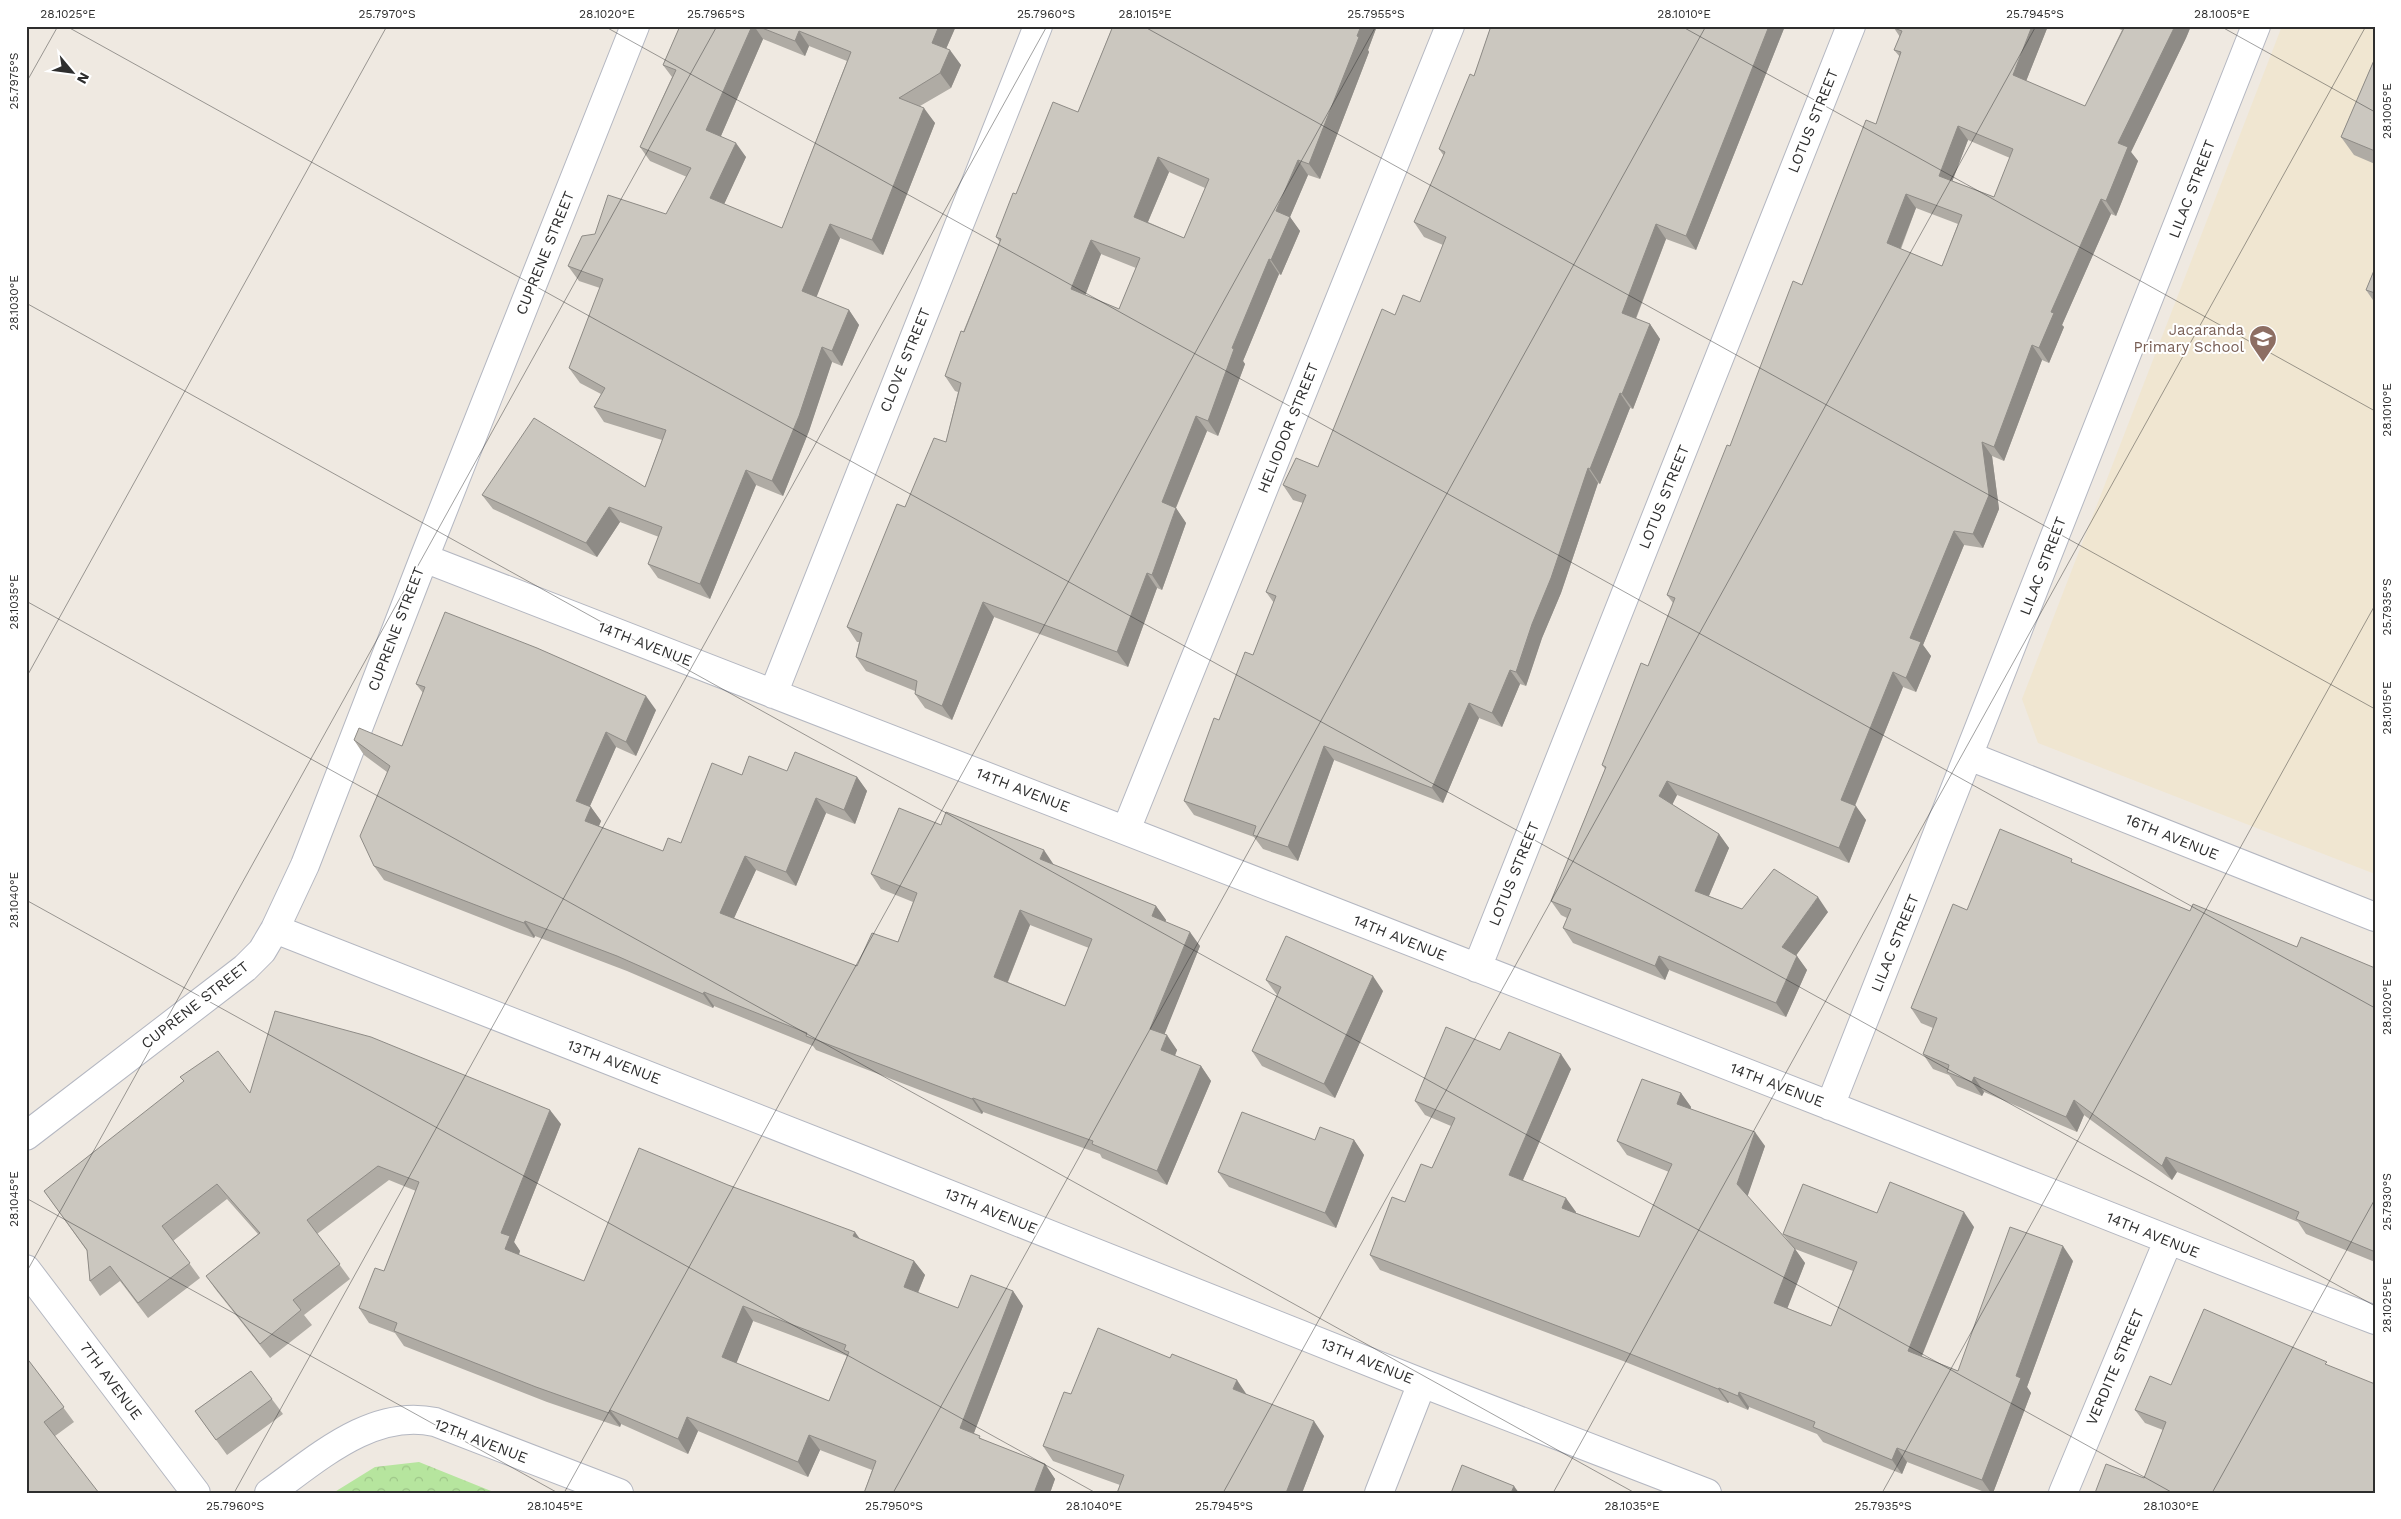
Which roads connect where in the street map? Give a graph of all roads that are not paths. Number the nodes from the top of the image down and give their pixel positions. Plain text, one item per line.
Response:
1 (634, 26) edge
2 (1038, 26) edge
3 (1450, 26) edge
4 (1851, 26) edge
5 (2256, 26) edge
6 (424, 558) junction
7 (773, 694) junction
8 (1969, 756) junction
9 (1126, 830) junction
10 (2375, 917) edge
11 (275, 929) junction
12 (1477, 968) junction
13 (1830, 1106) junction
14 (26, 1136) edge
15 (2168, 1241) junction
16 (26, 1269) edge
17 (2375, 1320) edge
18 (1422, 1383) junction
19 (196, 1493) edge
20 (269, 1493) edge
21 (619, 1493) edge
22 (1379, 1493) edge
23 (1707, 1493) edge
24 (2063, 1493) edge

1 - 6 street, CUPRENE STREET
2 - 7 street, CLOVE STREET
3 - 9 street, HELIODOR STREET
4 - 12 street, LOTUS STREET
5 - 8 street, LILAC STREET
6 - 7 street, 14TH AVENUE
6 - 11 street, CUPRENE STREET
7 - 9 street, 14TH AVENUE
8 - 10 street, 16TH AVENUE
8 - 13 street, LILAC STREET
9 - 12 street, 14TH AVENUE
11 - 14 street, CUPRENE STREET
11 - 18 street, 13TH AVENUE
12 - 13 street, 14TH AVENUE
13 - 15 street, 14TH AVENUE
15 - 17 street, 14TH AVENUE
15 - 24 street, VERDITE STREET
16 - 19 street, 7TH AVENUE
18 - 22 street
18 - 23 street, 13TH AVENUE
20 - 21 street, 12TH AVENUE

